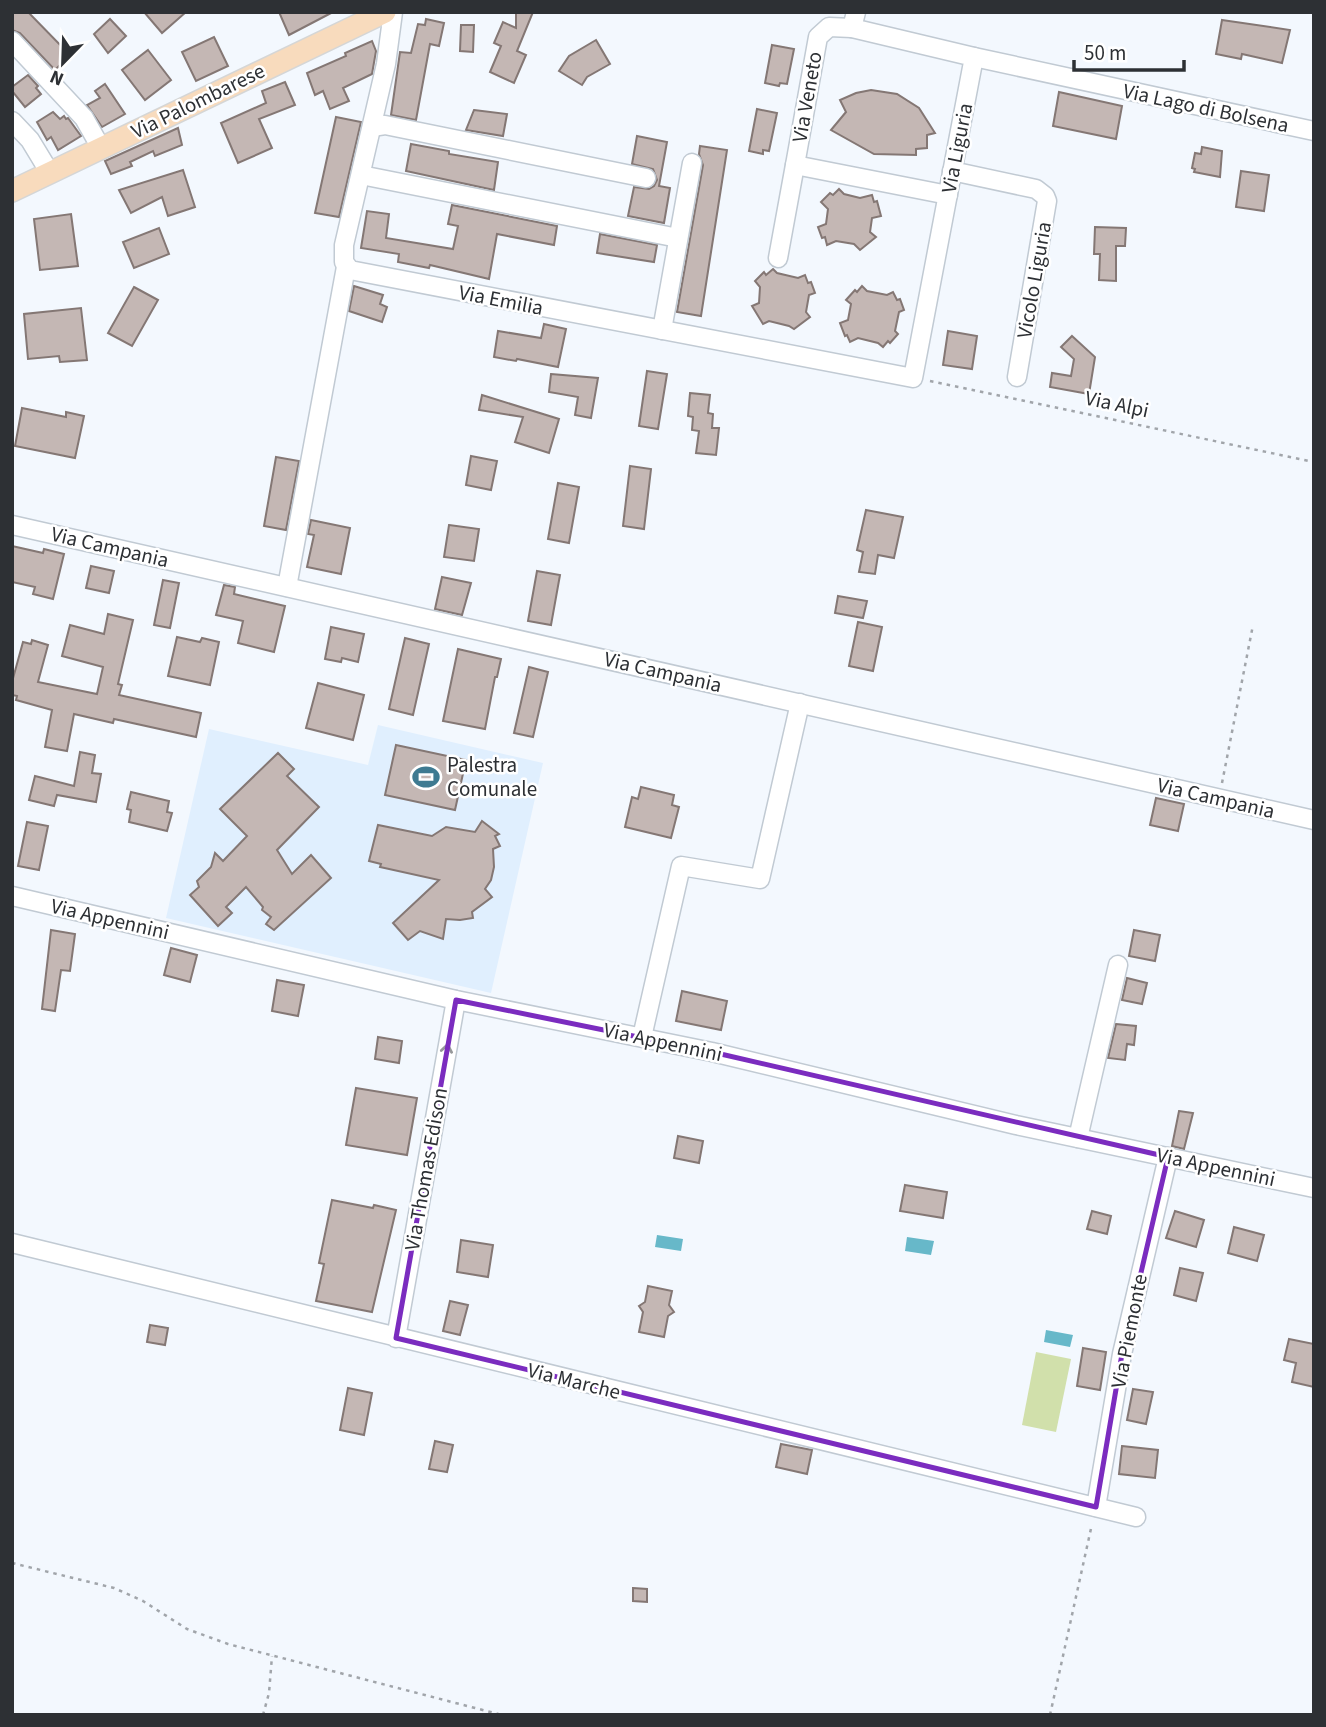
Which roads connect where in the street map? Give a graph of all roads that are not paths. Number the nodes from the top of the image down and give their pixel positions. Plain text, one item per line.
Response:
1 (385, 12) edge
2 (393, 12) edge
3 (854, 20) edge
4 (12, 41) edge
5 (974, 57) junction
6 (12, 121) edge
7 (372, 127) junction
8 (1314, 131) edge
9 (101, 148) junction
10 (692, 163) dead end
11 (795, 164) junction
12 (952, 171) junction
13 (50, 173) junction
14 (361, 175) junction
15 (646, 178) dead end
16 (12, 191) edge
17 (948, 195) junction
18 (678, 238) junction
19 (778, 258) dead end
20 (346, 267) junction
21 (662, 330) junction
22 (1017, 377) dead end
23 (913, 378) joint
24 (12, 524) edge
25 (287, 587) junction
26 (800, 703) junction
27 (1314, 820) edge
28 (12, 896) edge
29 (1118, 965) dead end
30 (456, 1000) junction
31 (642, 1037) junction
32 (1078, 1138) junction
33 (1168, 1157) junction
34 (1314, 1188) edge
35 (12, 1243) edge
36 (396, 1338) junction
37 (1096, 1507) junction
38 (1136, 1517) dead end

1 - 9 main road, Via Palombarese
2 - 7 street
3 - 5 street
3 - 11 street, Via Veneto
4 - 9 street
5 - 8 street, Via Lago di Bolsena
5 - 12 street, Via Liguria
6 - 13 street
7 - 14 street
7 - 15 street
9 - 13 main road, Via Palombarese
10 - 18 street
11 - 17 street, Via Veneto
11 - 19 street
12 - 17 street, Via Liguria
12 - 22 street, Vicolo Liguria
13 - 16 main road, Via Palombarese
14 - 18 street
14 - 20 street
17 - 23 street, Via Liguria
18 - 21 street
20 - 21 street, Via Emilia
20 - 25 street
21 - 23 street, Via Emilia
24 - 25 street, Via Campania
25 - 26 street, Via Campania
26 - 27 street, Via Campania
26 - 31 street
28 - 30 street, Via Appennini
29 - 32 street
30 - 31 street, Via Appennini
36 -> 30 street, Via Thomas Edison
31 - 32 street, Via Appennini
32 - 33 street, Via Appennini
33 - 34 street, Via Appennini
33 - 37 street, Via Piemonte
35 - 36 street, Via Marche
36 - 37 street, Via Marche
37 - 38 street, Via Marche

